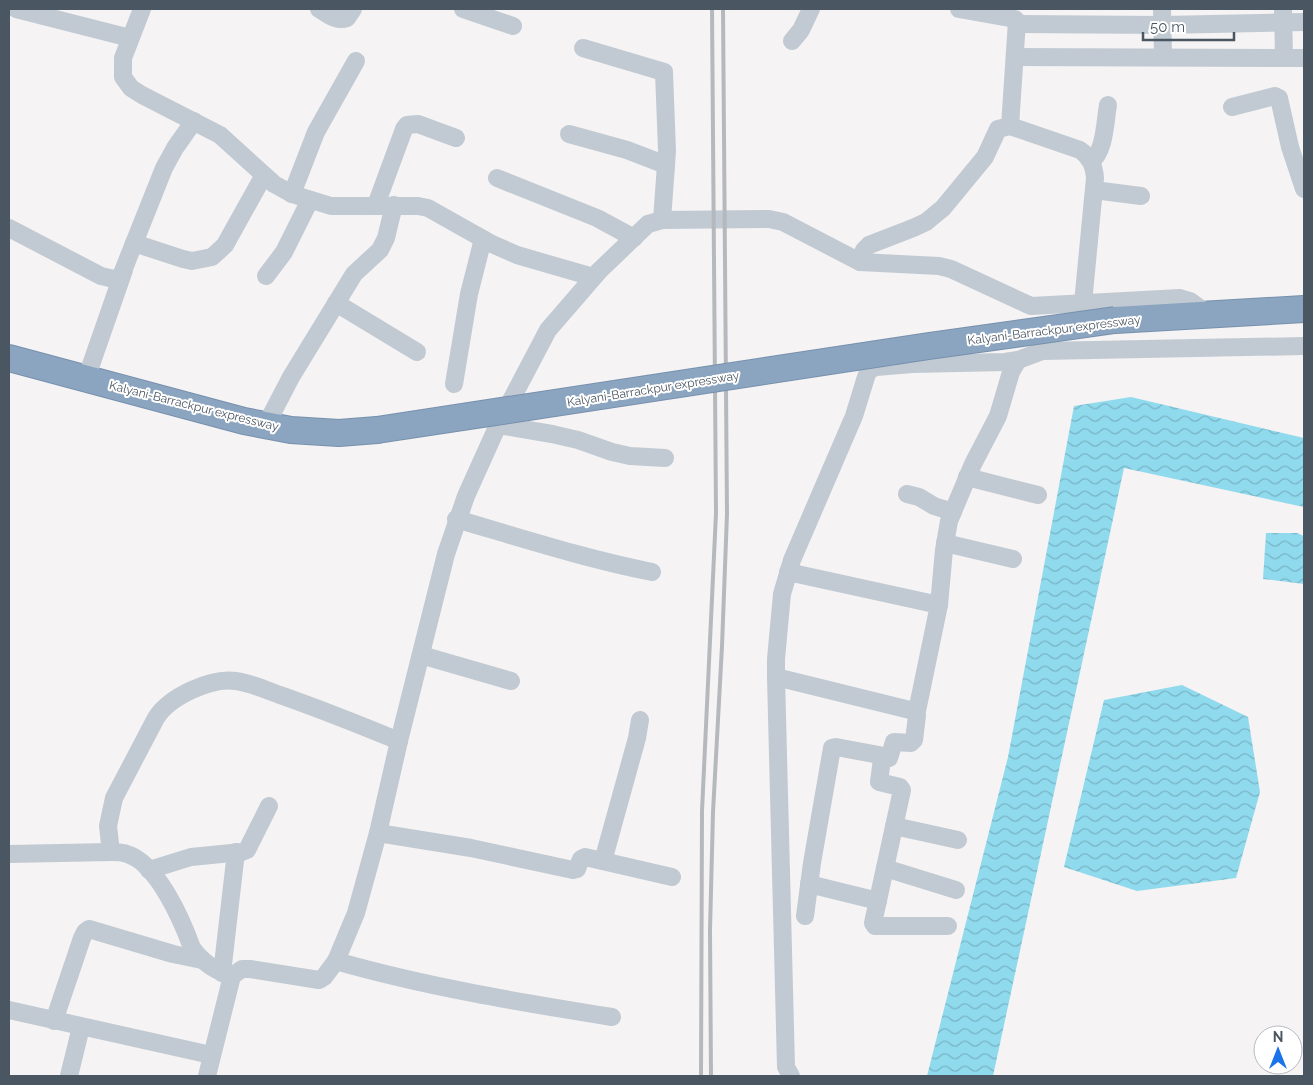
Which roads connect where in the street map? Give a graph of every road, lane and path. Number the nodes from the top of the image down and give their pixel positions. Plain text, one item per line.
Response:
1 (16, 9) edge
2 (142, 9) edge
3 (319, 9) edge
4 (353, 9) edge
5 (463, 9) edge
6 (811, 9) edge
7 (959, 9) edge
8 (1283, 15) edge
9 (1162, 17) edge
10 (1018, 18) edge
11 (1304, 22) edge
12 (513, 26) dead end
13 (130, 38) junction
14 (792, 41) dead end
15 (583, 48) dead end
16 (1015, 57) junction
17 (1163, 57) junction
18 (1284, 58) junction
19 (1304, 58) edge
20 (356, 62) dead end
21 (1108, 105) dead end
22 (1232, 107) dead end
23 (194, 121) junction
24 (1010, 126) junction
25 (569, 134) dead end
26 (456, 138) dead end
27 (1091, 161) junction
28 (666, 165) junction
29 (264, 175) junction
30 (497, 178) dead end
31 (1304, 189) edge
32 (1094, 190) junction
33 (292, 194) junction
34 (1141, 196) dead end
35 (310, 200) junction
36 (376, 205) junction
37 (394, 205) junction
38 (662, 220) junction
39 (9, 228) edge
40 (634, 238) junction
41 (483, 239) junction
42 (134, 243) junction
43 (860, 262) junction
44 (124, 270) junction
45 (266, 276) dead end
46 (594, 277) junction
47 (336, 303) junction
48 (1083, 303) junction
49 (1031, 306) junction
50 (1304, 309) edge
51 (1209, 314) junction
52 (1304, 346) edge
53 (417, 352) dead end
54 (1026, 356) junction
55 (9, 358) edge
56 (86, 379) junction
57 (454, 384) dead end
58 (266, 425) junction
59 (498, 425) junction
60 (665, 458) dead end
61 (967, 478) junction
62 (907, 494) dead end
63 (1038, 495) dead end
64 (953, 512) junction
65 (456, 519) junction
66 (945, 542) junction
67 (1013, 559) dead end
68 (652, 572) dead end
69 (788, 572) junction
70 (939, 605) junction
71 (421, 655) junction
72 (776, 677) junction
73 (511, 681) dead end
74 (916, 711) junction
75 (640, 720) dead end
76 (399, 741) junction
77 (883, 758) junction
78 (269, 806) dead end
79 (894, 826) junction
80 (378, 833) junction
81 (958, 840) dead end
82 (112, 852) junction
83 (236, 852) junction
84 (10, 858) edge
85 (603, 861) junction
86 (885, 868) junction
87 (148, 870) junction
88 (672, 877) dead end
89 (809, 884) junction
90 (956, 890) dead end
91 (878, 901) junction
92 (805, 916) dead end
93 (948, 926) dead end
94 (202, 960) junction
95 (336, 961) junction
96 (227, 974) junction
97 (9, 1010) edge
98 (612, 1017) dead end
99 (54, 1021) junction
100 (81, 1027) junction
101 (211, 1055) junction
102 (69, 1076) edge
103 (207, 1076) edge
104 (791, 1076) edge

1 - 13 street
2 - 13 street
3 - 4 street
5 - 12 street
6 - 14 street
7 - 10 street
8 - 9 street
8 - 11 street
8 - 18 street
9 - 10 street
9 - 17 street
10 - 16 street
13 - 23 street
15 - 28 street
16 - 17 street
16 - 24 street
17 - 18 street
18 - 19 street
20 - 33 street
21 - 27 street
22 - 31 street
23 - 29 street
23 - 42 street
24 - 27 street
24 - 43 street
25 - 28 street
26 - 36 street
27 - 32 street
28 - 38 street
29 - 33 street
29 - 42 street
30 - 40 street
32 - 34 street
32 - 48 street
33 - 35 street
35 - 36 street
35 - 45 street
36 - 37 street
37 - 41 street
37 - 47 street
38 - 40 street
38 - 43 street
39 - 44 street
40 - 46 street
41 - 46 street
41 - 57 street
42 - 44 street
43 - 49 street
44 - 56 street
46 - 59 street
47 - 53 street
47 - 58 street
48 - 49 street
48 - 51 street
49 - 54 street
50 - 51 highway, Kalyani-Barrackpur expressway
51 - 58 highway, Kalyani-Barrackpur expressway, bridge
52 - 54 street
54 - 61 street
54 - 69 street
55 - 56 highway, Kalyani-Barrackpur expressway
56 - 58 highway, Kalyani-Barrackpur expressway
59 - 60 street
59 - 65 street
61 - 63 street
61 - 64 street
62 - 64 street
64 - 66 street
65 - 68 street
65 - 71 street
66 - 67 street
66 - 70 street
69 - 70 street
69 - 72 street
70 - 74 street
71 - 73 street
71 - 76 street
72 - 74 street
72 - 104 street
74 - 77 street
75 - 85 street
76 - 80 street
76 - 82 street
77 - 79 street
77 - 89 street
78 - 83 street
79 - 81 street
79 - 86 street
80 - 85 street
80 - 95 street
82 - 84 street
82 - 87 street
83 - 87 street
83 - 96 street
85 - 88 street
86 - 90 street
86 - 91 street
87 - 94 street
89 - 91 street
89 - 92 street
91 - 93 street
94 - 96 street
94 - 99 street
95 - 96 street
95 - 98 street
96 - 101 street
97 - 99 street
99 - 100 street
100 - 101 street
100 - 102 street
101 - 103 street

